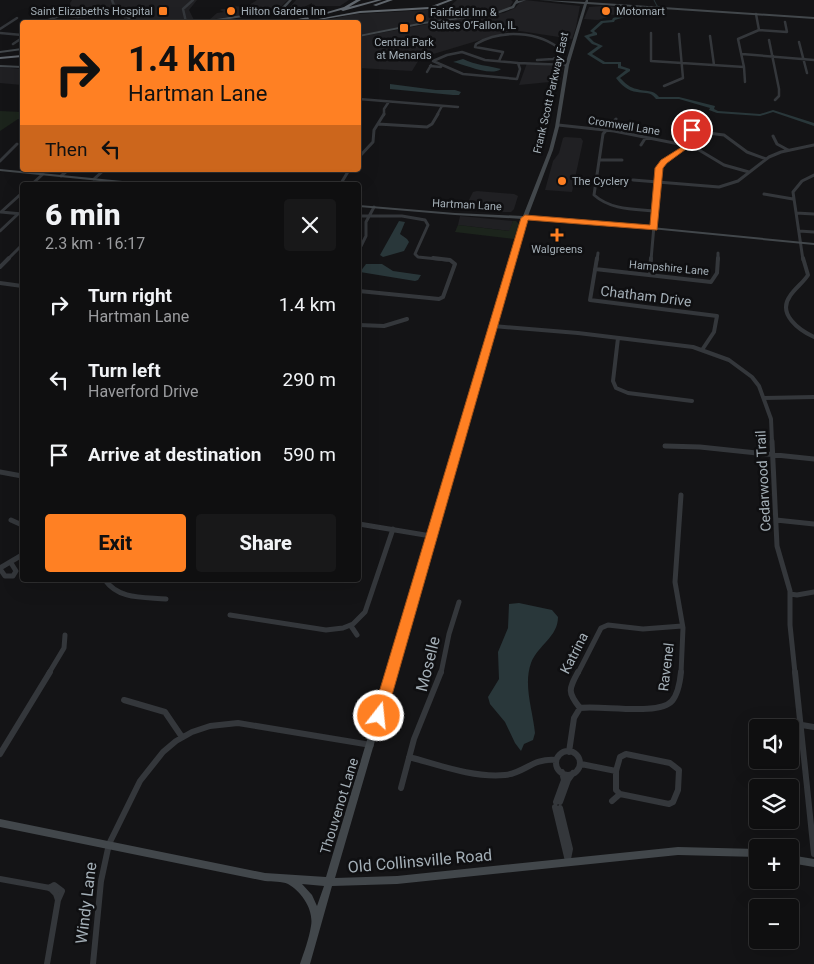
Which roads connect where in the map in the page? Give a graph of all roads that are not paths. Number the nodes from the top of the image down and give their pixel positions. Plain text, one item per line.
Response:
1 (112, 0) edge
2 (192, 0) edge
3 (291, 0) edge
4 (358, 0) edge
5 (380, 0) edge
6 (391, 0) edge
7 (451, 0) edge
8 (525, 0) edge
9 (540, 0) edge
10 (550, 0) edge
11 (515, 1) edge
12 (560, 1) edge
13 (585, 1) edge
14 (569, 2) junction
15 (602, 4) junction
16 (584, 9) junction
17 (113, 12) junction
18 (756, 14) junction
19 (17, 18) dead end
20 (814, 18) edge
21 (48, 20) edge
22 (130, 20) edge
23 (186, 20) edge
24 (222, 20) edge
25 (303, 20) edge
26 (303, 20) edge
27 (305, 20) edge
28 (315, 20) edge
29 (785, 22) dead end
30 (0, 29) edge
31 (759, 30) junction
32 (0, 33) edge
33 (651, 33) dead end
34 (679, 34) dead end
35 (20, 36) edge
36 (361, 36) edge
37 (710, 36) dead end
38 (20, 38) edge
39 (769, 40) dead end
40 (799, 42) dead end
41 (13, 44) dead end
42 (20, 49) edge
43 (0, 52) edge
44 (20, 54) edge
45 (742, 54) junction
46 (772, 56) junction
47 (0, 57) edge
48 (803, 59) junction
49 (500, 60) junction
50 (814, 60) edge
51 (433, 61) junction
52 (518, 62) junction
53 (548, 63) junction
54 (683, 63) junction
55 (714, 65) junction
56 (0, 66) edge
57 (430, 66) junction
58 (567, 66) junction
59 (20, 67) edge
60 (447, 67) junction
61 (744, 67) junction
62 (427, 72) dead end
63 (807, 73) dead end
64 (745, 82) dead end
65 (664, 86) dead end
66 (361, 99) edge
67 (775, 100) dead end
68 (388, 103) junction
69 (442, 106) junction
70 (458, 107) dead end
71 (616, 119) dead end
72 (378, 124) junction
73 (692, 125) dead end
74 (558, 126) junction
75 (605, 130) junction
76 (692, 130) junction
77 (773, 136) dead end
78 (646, 137) junction
79 (17, 144) dead end
80 (641, 145) dead end
81 (814, 145) edge
82 (687, 146) junction
83 (788, 150) junction
84 (361, 152) edge
85 (766, 159) junction
86 (599, 160) junction
87 (622, 160) dead end
88 (0, 161) edge
89 (0, 170) edge
90 (20, 172) edge
91 (22, 172) edge
92 (66, 172) edge
93 (102, 172) edge
94 (749, 172) junction
95 (43, 174) junction
96 (814, 175) edge
97 (61, 176) junction
98 (94, 179) junction
99 (633, 180) dead end
100 (34, 182) edge
101 (112, 182) edge
102 (658, 182) junction
103 (764, 194) dead end
104 (20, 195) edge
105 (793, 199) junction
106 (361, 206) edge
107 (374, 207) junction
108 (655, 211) junction
109 (1, 212) edge
110 (796, 212) junction
111 (20, 214) edge
112 (814, 214) edge
113 (361, 216) edge
114 (370, 216) junction
115 (525, 218) junction
116 (654, 228) junction
117 (0, 230) edge
118 (799, 231) junction
119 (814, 232) edge
120 (801, 243) junction
121 (814, 244) edge
122 (361, 246) edge
123 (20, 247) edge
124 (598, 253) dead end
125 (718, 253) dead end
126 (0, 267) edge
127 (595, 269) junction
128 (808, 271) junction
129 (814, 272) edge
130 (650, 275) junction
131 (0, 283) edge
132 (20, 285) edge
133 (361, 290) edge
134 (407, 319) dead end
135 (361, 325) edge
136 (493, 326) junction
137 (618, 338) junction
138 (814, 338) edge
139 (702, 350) junction
140 (814, 397) edge
141 (764, 398) junction
142 (692, 401) dead end
143 (665, 446) dead end
144 (773, 454) junction
145 (814, 460) edge
146 (0, 472) edge
147 (20, 476) edge
148 (681, 494) dead end
149 (11, 520) dead end
150 (776, 520) junction
151 (20, 524) edge
152 (361, 524) edge
153 (814, 524) edge
154 (393, 529) junction
155 (431, 536) junction
156 (20, 556) edge
157 (11, 563) junction
158 (0, 569) edge
159 (107, 582) edge
160 (814, 592) edge
161 (790, 594) junction
162 (166, 598) dead end
163 (459, 602) dead end
164 (230, 615) dead end
165 (351, 626) junction
166 (682, 626) junction
167 (65, 635) dead end
168 (357, 635) dead end
169 (124, 700) dead end
170 (580, 708) junction
171 (802, 725) junction
172 (814, 727) edge
173 (182, 737) junction
174 (371, 745) junction
175 (570, 752) junction
176 (0, 754) edge
177 (409, 757) junction
178 (556, 760) junction
179 (581, 764) junction
180 (616, 771) junction
181 (562, 772) junction
182 (573, 773) junction
183 (401, 788) dead end
184 (620, 794) junction
185 (612, 802) dead end
186 (558, 805) junction
187 (0, 823) edge
188 (813, 831) edge
189 (109, 845) junction
190 (749, 853) edge
191 (814, 854) edge
192 (799, 860) edge
193 (568, 861) junction
194 (814, 863) edge
195 (0, 879) edge
196 (288, 880) junction
197 (329, 882) junction
198 (316, 926) junction
199 (47, 964) edge
200 (93, 964) edge
201 (305, 964) edge

1 - 17 street
2 - 23 street
3 - 24 street
4 - 25 highway
5 - 26 highway
6 - 27 highway
7 - 28 highway
8 - 11 street
9 - 10 street
10 - 12 street
11 - 36 street
12 - 14 street
13 - 14 street
13 - 15 street
13 - 16 street, Frank Scott Parkway East
14 - 16 street
15 - 16 street
15 - 18 street
16 - 58 street, Frank Scott Parkway East
17 - 21 street
17 - 22 street
18 - 20 street
18 - 31 street
19 - 30 street
29 - 31 street
31 - 45 street
32 - 35 street
33 - 54 street
34 - 54 street
37 - 55 street
38 - 41 street
39 - 46 street
40 - 48 street
42 - 43 street
44 - 47 highway
45 - 46 street
45 - 61 street
46 - 48 street
46 - 67 street
48 - 50 street
48 - 63 street
49 - 51 street
49 - 52 street
49 - 53 street
49 - 53 street
51 - 57 street
51 - 60 street
52 - 53 street
52 - 60 street
53 - 58 street
54 - 55 street
54 - 65 street
55 - 61 street
56 - 59 street
57 - 60 street
57 - 62 street
58 - 74 street, Frank Scott Parkway East
61 - 64 street
66 - 68 street
68 - 69 street
68 - 72 street
69 - 70 street
69 - 72 street
71 - 75 street
72 - 84 street
73 - 76 street
74 - 75 street, Cromwell Lane
74 - 115 street, Frank Scott Parkway East
75 - 78 street, Cromwell Lane
75 - 86 street
76 - 82 street
76 - 85 street
77 - 83 street
78 - 80 street
78 - 82 street, Cromwell Lane
79 - 88 street
81 - 83 street
82 - 94 street, Cromwell Lane
82 - 102 street
83 - 85 street
85 - 94 street
86 - 87 street
86 - 108 street
89 - 90 street
91 - 95 street
92 - 97 street
93 - 98 street
94 - 102 street
95 - 97 street
95 - 100 street
96 - 105 street
97 - 98 street
98 - 101 street
99 - 102 street
102 - 108 street
103 - 105 street
104 - 109 street
105 - 110 street
106 - 107 street, Hartman Lane
107 - 114 street
107 - 115 street, Hartman Lane
108 - 116 street
109 - 111 street
110 - 112 street
110 - 118 street
111 - 117 street
113 - 114 street
114 - 122 street
114 - 133 street
115 - 116 street, Hartman Lane
115 - 136 street, Thouvenot Lane
116 - 120 street, Hartman Lane
116 - 130 street
118 - 119 street
118 - 120 street
120 - 121 street, Hartman Lane
120 - 128 street
123 - 126 street
124 - 127 street, Chatham Drive
125 - 130 street, Hampshire Lane
127 - 130 street, Hampshire Lane
127 - 139 street, Chatham Drive
128 - 129 street
128 - 138 street
131 - 132 street
134 - 135 street
136 - 137 street, Cedarwood Trail
136 - 155 street, Thouvenot Lane
137 - 139 street, Cedarwood Trail
137 - 142 street
139 - 141 street, Cedarwood Trail
140 - 141 street
141 - 144 street, Cedarwood Trail
143 - 144 street
144 - 145 street
144 - 150 street, Cedarwood Trail
146 - 147 street
148 - 166 street, Ravenel
149 - 151 street
150 - 153 street
150 - 161 street, Cedarwood Trail
152 - 154 street
154 - 155 street
154 - 165 street
155 - 174 street, Thouvenot Lane
156 - 157 street
157 - 158 street
157 - 158 street
159 - 162 street
160 - 161 street
161 - 171 street, Cedarwood Trail
163 - 177 street, Moselle
164 - 165 street
165 - 168 street
166 - 170 street, Ravenel
166 - 170 street, Katrina
167 - 176 street
169 - 173 street
170 - 175 street
171 - 172 street
171 - 188 street, Cedarwood Trail
173 - 174 street, Windy Lane
173 - 189 street, Windy Lane
174 - 197 street, Thouvenot Lane
175 - 178 street
175 - 179 street
177 - 178 street
177 - 183 street, Moselle
178 - 181 street
179 - 180 street
179 - 182 street
180 - 184 street
180 - 184 street
181 - 182 street
181 - 186 street
182 - 186 street
184 - 185 street
186 - 193 street
187 - 189 street, Old Collinsville Road
188 - 191 street, Cedarwood Trail
189 - 196 street, Old Collinsville Road
189 - 200 street, Windy Lane
190 - 193 street, Old Collinsville Road
192 - 194 street
193 - 197 street, Old Collinsville Road
195 - 199 street
196 - 197 street, Old Collinsville Road
196 - 198 street
197 - 198 street
198 - 201 street

